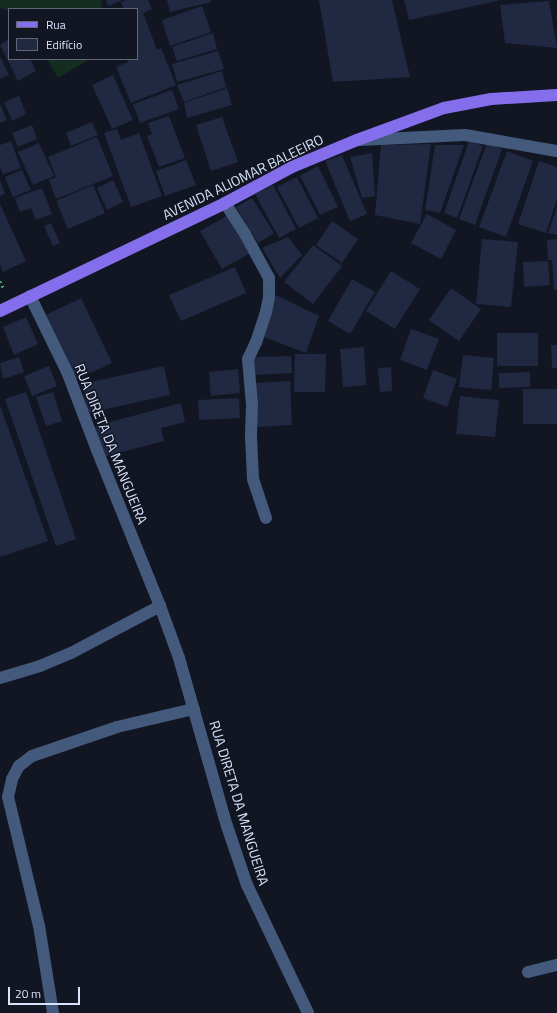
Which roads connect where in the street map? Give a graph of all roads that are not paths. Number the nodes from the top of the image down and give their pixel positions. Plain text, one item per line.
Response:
1 (557, 95) edge
2 (357, 140) junction
3 (557, 151) edge
4 (225, 203) junction
5 (30, 296) junction
6 (0, 311) edge
7 (266, 518) dead end
8 (160, 606) junction
9 (0, 678) edge
10 (194, 709) junction
11 (557, 965) edge
12 (528, 972) dead end
13 (53, 1013) edge
14 (308, 1013) edge

1 - 2 main road, AVENIDA ALIOMAR BALEEIRO
2 - 3 street
2 - 4 main road, AVENIDA ALIOMAR BALEEIRO
4 - 5 main road, AVENIDA ALIOMAR BALEEIRO
4 - 7 street
5 - 6 main road, AVENIDA ALIOMAR BALEEIRO
5 - 8 street, RUA DIRETA DA MANGUEIRA
8 - 9 street
8 - 10 street, RUA DIRETA DA MANGUEIRA
10 - 13 street, RUA DIRETA DA MANGUEIRA
10 - 14 street, RUA DIRETA DA MANGUEIRA
11 - 12 street

